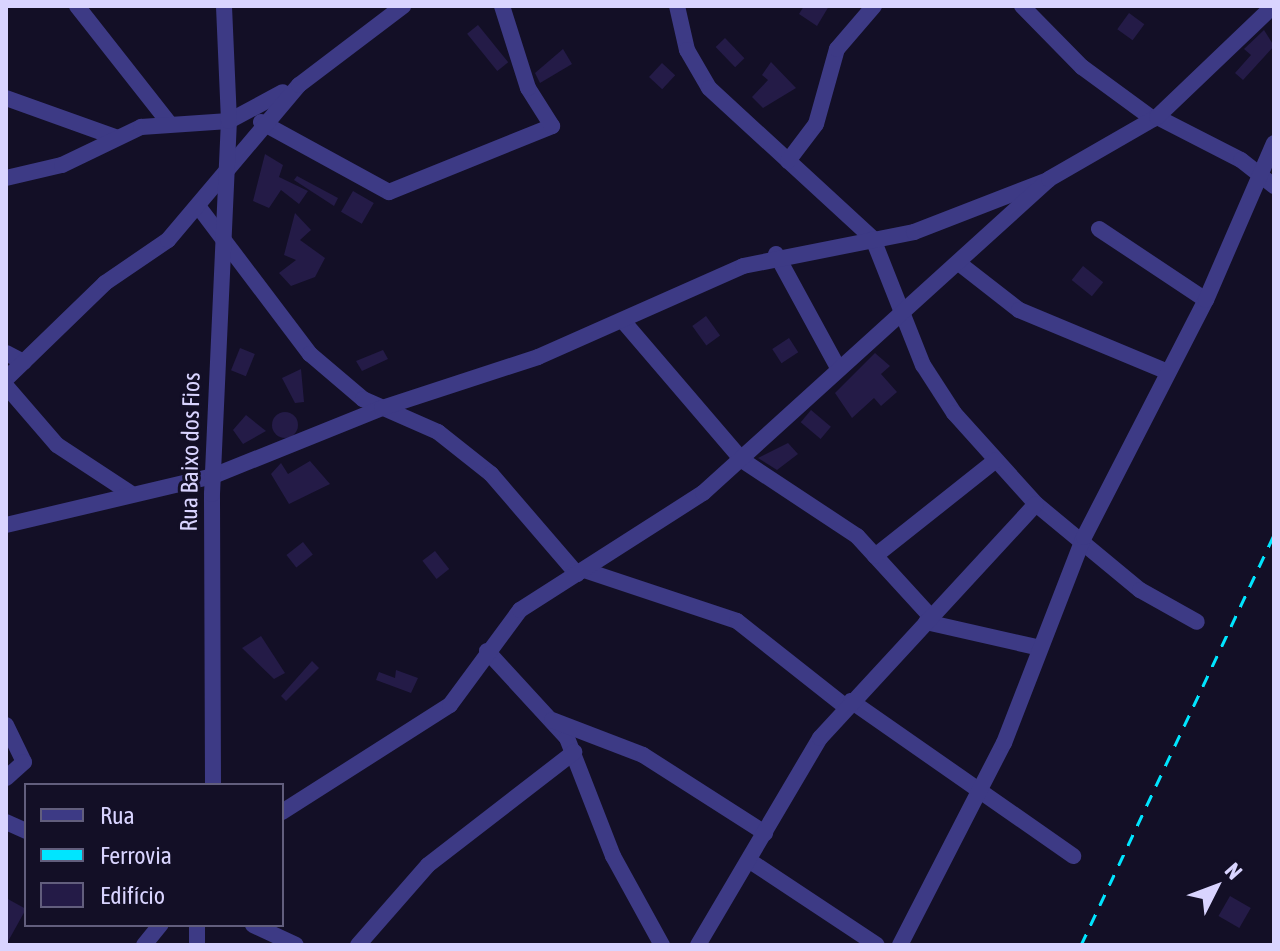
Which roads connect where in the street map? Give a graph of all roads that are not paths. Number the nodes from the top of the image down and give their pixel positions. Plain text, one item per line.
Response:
1 (77, 6) edge
2 (224, 6) edge
3 (403, 6) edge
4 (502, 6) edge
5 (677, 6) edge
6 (874, 6) edge
7 (1022, 6) edge
8 (1273, 6) edge
9 (299, 85) junction
10 (226, 90) junction
11 (6, 98) edge
12 (1155, 118) junction
13 (229, 121) junction
14 (206, 122) junction
15 (261, 122) junction
16 (170, 124) junction
17 (115, 137) junction
18 (1274, 143) edge
19 (788, 161) junction
20 (223, 172) junction
21 (1259, 173) junction
22 (6, 178) edge
23 (1049, 179) junction
24 (1274, 186) edge
25 (198, 206) junction
26 (1099, 229) dead end
27 (219, 230) junction
28 (873, 239) junction
29 (776, 254) junction
30 (960, 264) junction
31 (1206, 300) junction
32 (904, 313) junction
33 (623, 321) junction
34 (6, 353) edge
35 (24, 362) junction
36 (837, 366) junction
37 (1168, 372) junction
38 (6, 379) edge
39 (6, 386) edge
40 (382, 408) junction
41 (742, 460) junction
42 (996, 460) junction
43 (213, 476) junction
44 (130, 493) junction
45 (1036, 504) junction
46 (6, 525) edge
47 (1084, 537) junction
48 (875, 556) junction
49 (580, 572) junction
50 (928, 619) junction
51 (1197, 622) dead end
52 (1040, 648) junction
53 (487, 651) junction
54 (848, 704) junction
55 (548, 719) junction
56 (6, 725) edge
57 (574, 752) junction
58 (6, 778) edge
59 (213, 783) edge
60 (980, 786) junction
61 (284, 811) edge
62 (765, 833) junction
63 (1073, 856) dead end
64 (750, 861) junction
65 (158, 927) edge
66 (257, 927) edge
67 (144, 945) edge
68 (296, 945) edge
69 (358, 945) edge
70 (662, 945) edge
71 (698, 945) edge
72 (877, 945) edge
73 (900, 945) edge

1 - 16 street
2 - 10 street
3 - 9 street
4 - 15 street
5 - 19 street
6 - 19 street
7 - 12 street
8 - 12 street
9 - 13 street
9 - 15 street
10 - 13 street, Rua Baixo dos Fios
10 - 14 street
11 - 17 street
12 - 21 street
12 - 23 street
13 - 14 street
13 - 20 street, Rua Baixo dos Fios
14 - 16 street
15 - 20 street
16 - 17 street
17 - 22 street
18 - 21 street
19 - 28 street
20 - 25 street
20 - 27 street, Rua Baixo dos Fios
21 - 24 street
21 - 31 street
23 - 28 street
23 - 30 street
25 - 27 street
25 - 35 street
26 - 31 street
27 - 40 street
27 - 43 street, Rua Baixo dos Fios
28 - 29 street
28 - 32 street
29 - 33 street
29 - 36 street
30 - 32 street
30 - 37 street
31 - 37 street
32 - 36 street
32 - 42 street
33 - 40 street
33 - 41 street
34 - 35 street
35 - 38 street
36 - 41 street
37 - 47 street
39 - 44 street
40 - 43 street
40 - 49 street
41 - 48 street
41 - 49 street
42 - 45 street
42 - 48 street
43 - 44 street
43 - 59 street, Rua Baixo dos Fios
44 - 46 street
45 - 47 street
45 - 50 street
47 - 51 street
47 - 52 street
48 - 50 street
49 - 53 street
49 - 54 street
50 - 52 street
50 - 54 street
52 - 60 street
53 - 55 street
53 - 61 street
54 - 60 street
54 - 62 street
55 - 57 street
55 - 62 street
56 - 58 street
57 - 69 street
57 - 70 street
60 - 63 street
60 - 73 street
62 - 64 street
64 - 71 street
64 - 72 street
65 - 67 street
66 - 68 street

